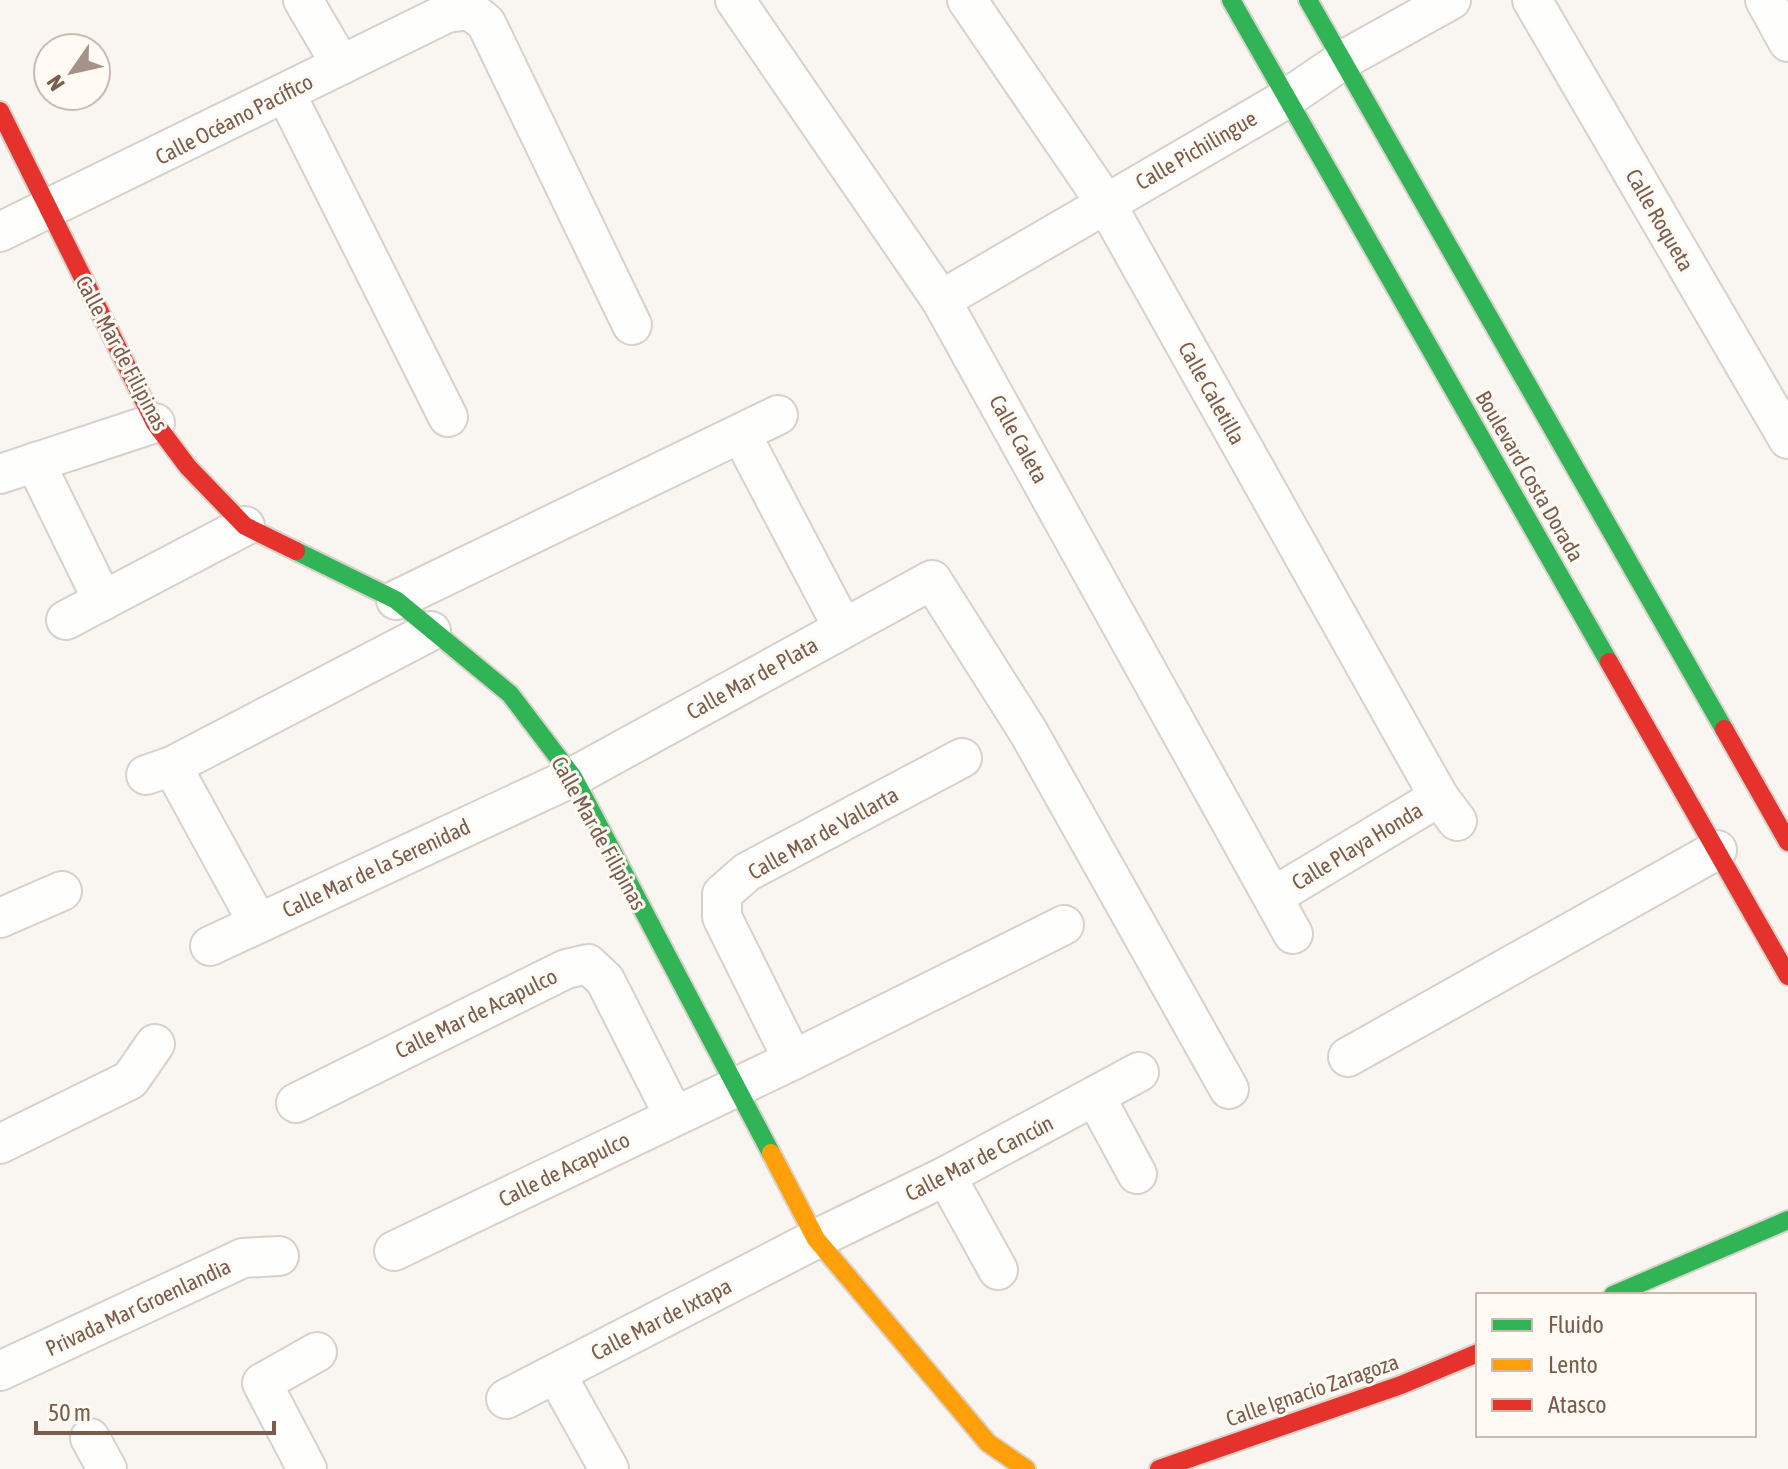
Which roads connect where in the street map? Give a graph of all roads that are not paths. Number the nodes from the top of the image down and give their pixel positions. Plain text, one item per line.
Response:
1 (303, 0) edge
2 (735, 0) edge
3 (967, 0) edge
4 (1231, 0) edge
5 (1308, 0) edge
6 (1451, 0) edge
7 (1532, 0) edge
8 (1765, 0) edge
9 (1788, 42) edge
10 (1343, 60) junction
11 (341, 65) junction
12 (286, 94) junction
13 (1286, 99) junction
14 (0, 111) edge
15 (1105, 202) junction
16 (49, 210) junction
17 (0, 232) edge
18 (941, 300) junction
19 (632, 325) dead end
20 (778, 415) dead end
21 (448, 417) dead end
22 (155, 423) junction
23 (741, 434) junction
24 (1788, 439) edge
25 (18, 468) edge
26 (245, 526) junction
27 (396, 600) junction
28 (103, 601) junction
29 (66, 620) dead end
30 (843, 628) junction
31 (431, 631) junction
32 (962, 758) dead end
33 (573, 777) junction
34 (1747, 808) dead end
35 (1448, 809) joint
36 (1773, 817) junction
37 (1788, 842) edge
38 (1717, 850) junction
39 (62, 891) dead end
40 (1274, 896) junction
41 (0, 918) edge
42 (258, 923) junction
43 (1064, 925) dead end
44 (1293, 934) dead end
45 (210, 946) dead end
46 (1788, 976) edge
47 (155, 1044) dead end
48 (1348, 1057) dead end
49 (793, 1060) junction
50 (1139, 1072) dead end
51 (734, 1088) junction
52 (1229, 1089) dead end
53 (1096, 1098) junction
54 (296, 1103) dead end
55 (674, 1116) junction
56 (0, 1144) edge
57 (1137, 1174) dead end
58 (946, 1176) junction
59 (1788, 1220) edge
60 (816, 1239) junction
61 (394, 1251) dead end
62 (279, 1256) dead end
63 (998, 1270) dead end
64 (1618, 1293) edge
65 (317, 1352) dead end
66 (1476, 1354) edge
67 (0, 1371) edge
68 (556, 1374) junction
69 (506, 1399) dead end
70 (986, 1456) edge
71 (307, 1469) edge
72 (609, 1469) edge
73 (1026, 1469) edge
74 (1159, 1469) edge

1 - 11 street
2 - 18 street, Calle Caleta
3 - 15 street, Calle Caletilla
4 - 13 main road, Boulevard Costa Dorada
5 - 10 main road, Boulevard Costa Dorada
6 - 10 street, Calle Pichilingue
7 - 24 street, Calle Roqueta
8 - 9 street
10 - 13 street, Calle Pichilingue
10 - 36 main road, Boulevard Costa Dorada
11 - 12 street, Calle Océano Pacífico
11 - 19 street, Calle Océano Pacífico
12 - 16 street, Calle Océano Pacífico
12 - 21 street
13 - 15 street, Calle Pichilingue
13 - 38 main road, Boulevard Costa Dorada
14 - 16 main road, Calle Mar de Filipinas
15 - 18 street, Calle Pichilingue
15 - 35 street, Calle Caletilla
16 - 17 street, Calle Océano Pacífico
16 - 22 main road, Calle Mar de Filipinas
18 - 40 street, Calle Caleta
20 - 23 street
22 - 25 street
22 - 26 main road, Calle Mar de Filipinas
23 - 27 street
23 - 30 street
25 - 28 street
26 - 27 main road, Calle Mar de Filipinas
26 - 28 street
27 - 31 main road, Calle Mar de Filipinas
28 - 29 street
30 - 33 street, Calle Mar de Plata
30 - 52 street, Calle Mar de Plata
31 - 33 main road, Calle Mar de Filipinas
31 - 42 street, Calle Mar de la Serenidad
32 - 49 street, Calle Mar de Vallarta
33 - 42 street, Calle Mar de la Serenidad
33 - 51 main road, Calle Mar de Filipinas
34 - 36 main road
35 - 40 street, Calle Playa Honda
36 - 37 main road, Boulevard Costa Dorada
38 - 46 main road, Boulevard Costa Dorada
38 - 48 street
39 - 41 street
40 - 44 street, Calle Caleta
42 - 45 street
43 - 49 street
47 - 56 street
49 - 51 street
50 - 53 street, Calle Mar de Cancún
51 - 55 street, Calle de Acapulco
51 - 60 main road, Calle Mar de Filipinas
53 - 57 street
53 - 58 street, Calle Mar de Cancún
54 - 55 street, Calle Mar de Acapulco
55 - 61 street, Calle de Acapulco
58 - 60 street, Calle Mar de Cancún
58 - 63 street
59 - 64 main road
60 - 68 street, Calle Mar de Ixtapa
60 - 70 main road, Calle Mar de Filipinas
62 - 67 street, Privada Mar Groenlandia
65 - 71 street
66 - 74 main road, Calle Ignacio Zaragoza
68 - 69 street, Calle Mar de Ixtapa
68 - 72 street
70 - 73 main road, Calle Mar de Filipinas

